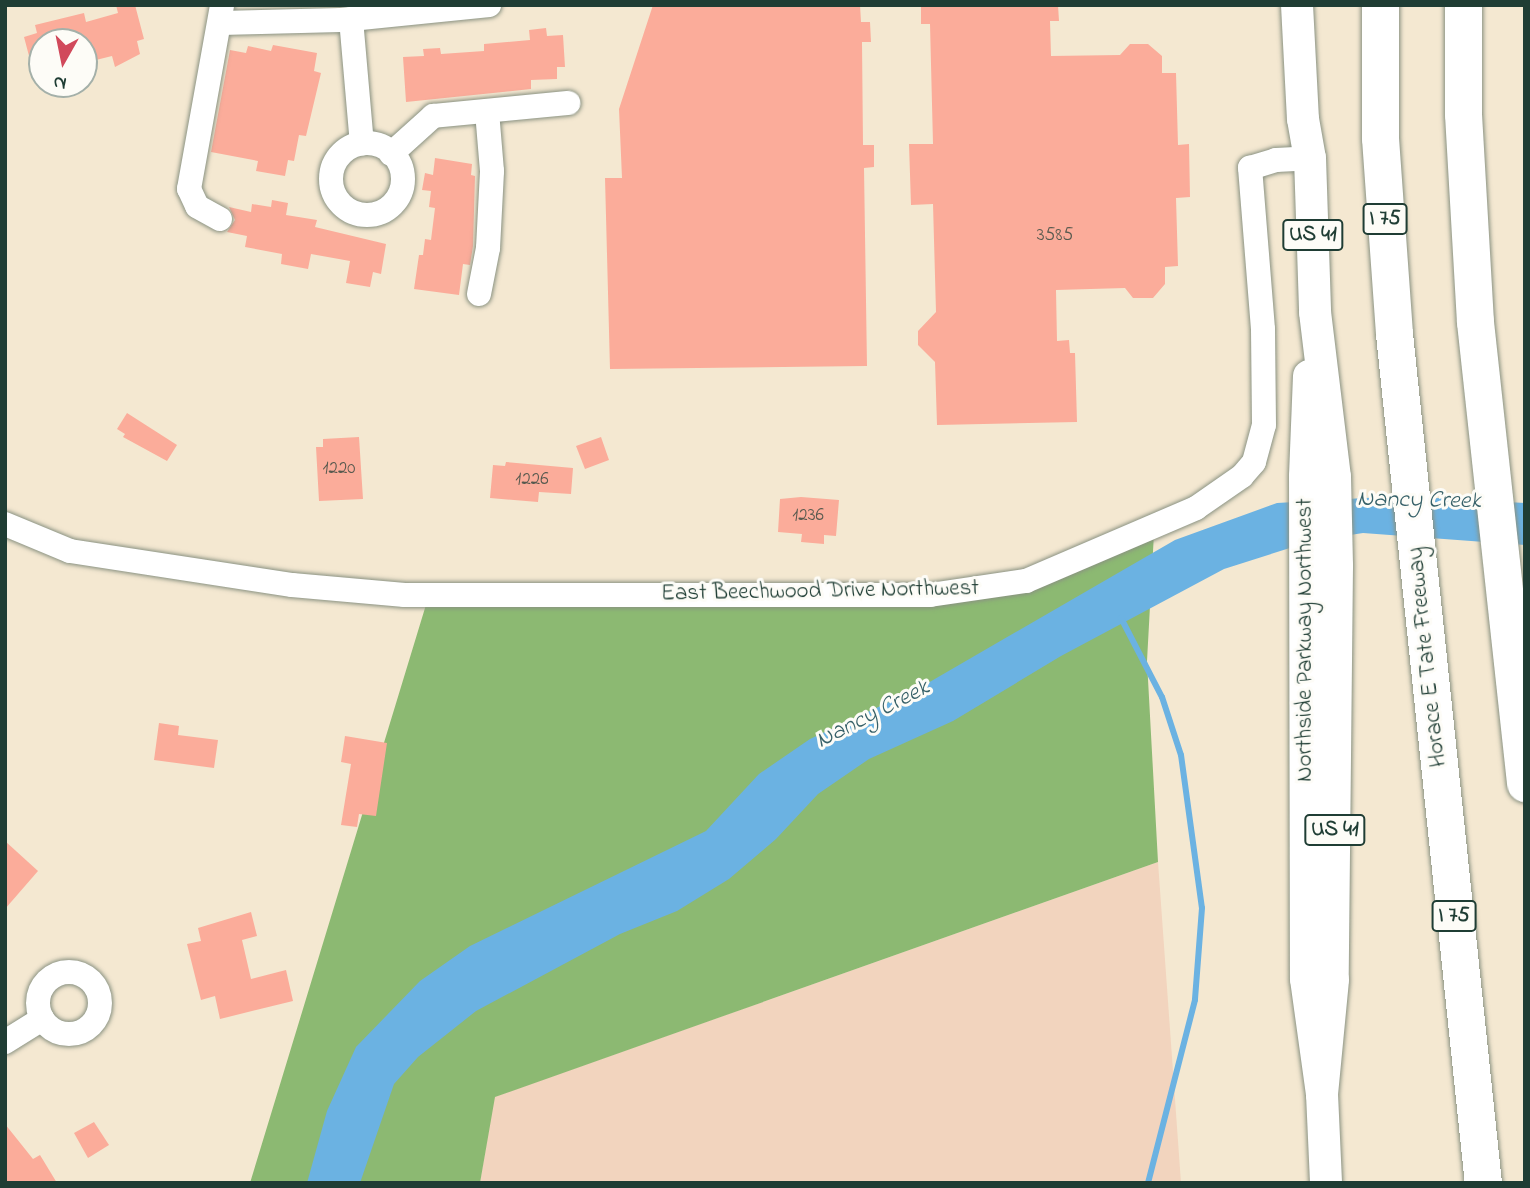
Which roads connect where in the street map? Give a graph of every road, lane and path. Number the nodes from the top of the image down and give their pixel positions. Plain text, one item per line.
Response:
1 (489, 5) edge
2 (1297, 5) edge
3 (1380, 5) edge
4 (1463, 5) edge
5 (222, 14) edge
6 (344, 14) edge
7 (568, 103) dead end
8 (487, 111) junction
9 (362, 144) junction
10 (391, 154) junction
11 (1310, 158) junction
12 (220, 219) dead end
13 (479, 294) dead end
14 (1320, 477) junction
15 (5, 524) edge
16 (1525, 783) edge
17 (42, 1019) dead end
18 (5, 1042) edge
19 (1322, 1094) junction
20 (1326, 1183) edge
21 (1483, 1183) edge

1 - 6 street
2 - 11 main road, Northside Parkway Northwest / US 41
3 - 21 highway, Horace E Tate Freeway / I 75
4 - 16 highway
5 - 6 street
5 - 12 street
6 - 9 street
7 - 8 street
8 - 10 street
8 - 13 street
9 - 10 street
9 - 10 street
11 - 14 main road, Northside Parkway Northwest / US 41
11 - 15 street, East Beechwood Drive Northwest
14 - 19 main road, Northside Parkway Northwest / US 41
14 - 19 main road, Northside Parkway Northwest / US 41
17 - 18 street
19 - 20 main road, Northside Parkway Northwest / US 41

